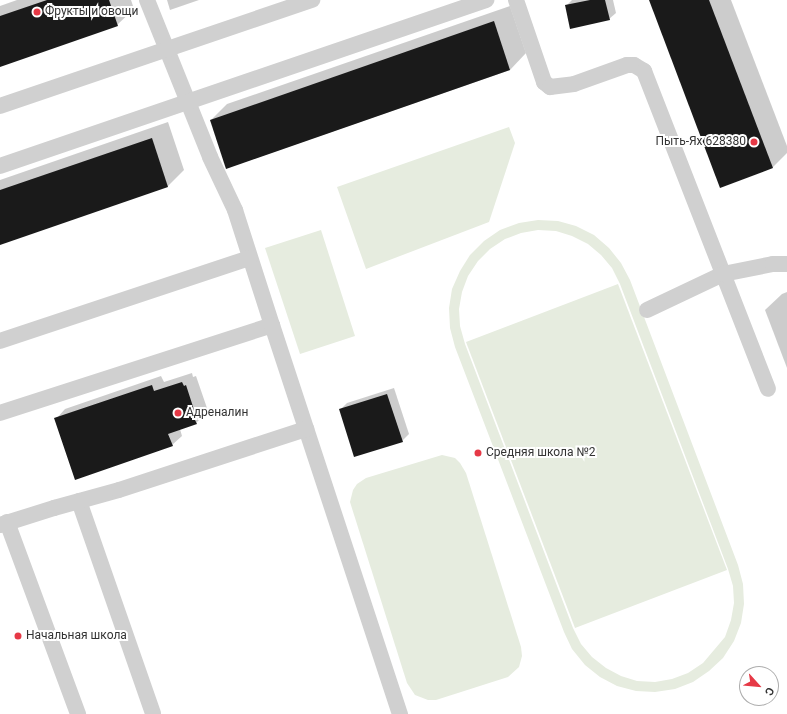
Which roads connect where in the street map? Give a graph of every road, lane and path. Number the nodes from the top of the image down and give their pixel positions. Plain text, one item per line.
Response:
1 (147, 0) edge
2 (312, 0) edge
3 (486, 0) edge
4 (516, 0) edge
5 (165, 50) junction
6 (188, 103) junction
7 (0, 106) edge
8 (0, 166) edge
9 (250, 258) junction
10 (787, 264) edge
11 (723, 274) junction
12 (647, 310) dead end
13 (272, 325) junction
14 (0, 341) edge
15 (768, 389) dead end
16 (0, 413) edge
17 (306, 429) junction
18 (79, 501) junction
19 (4, 524) edge
20 (72, 710) edge
21 (153, 714) edge
22 (400, 714) edge

1 - 5 lane
2 - 5 lane
3 - 6 lane
4 - 11 lane
5 - 6 lane
5 - 7 lane
6 - 8 lane
6 - 9 lane
9 - 13 lane
9 - 14 lane
10 - 11 lane
11 - 12 lane
11 - 15 lane
13 - 16 lane
13 - 17 lane
17 - 18 lane
17 - 22 lane
18 - 19 lane
18 - 21 lane
19 - 20 lane

